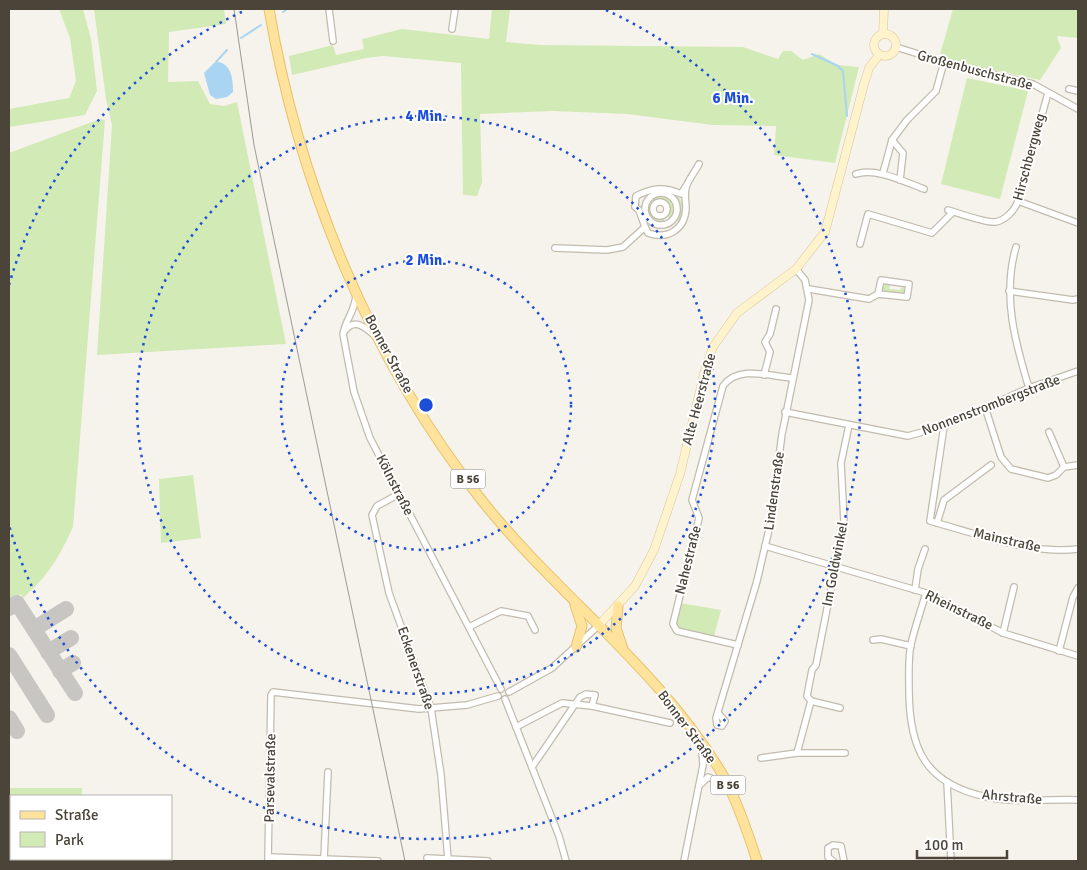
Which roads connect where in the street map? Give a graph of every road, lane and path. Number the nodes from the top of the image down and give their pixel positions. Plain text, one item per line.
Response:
1 (270, 9) edge
2 (329, 9) edge
3 (455, 9) edge
4 (884, 9) edge
5 (452, 29) dead end
6 (883, 34) junction
7 (333, 41) dead end
8 (896, 47) junction
9 (879, 54) junction
10 (944, 62) junction
11 (1069, 89) dead end
12 (1078, 91) edge
13 (1048, 94) junction
14 (1078, 109) edge
15 (892, 140) junction
16 (699, 164) dead end
17 (884, 173) junction
18 (856, 174) dead end
19 (900, 180) junction
20 (924, 189) dead end
21 (640, 194) junction
22 (683, 196) junction
23 (647, 201) junction
24 (1018, 202) junction
25 (654, 206) junction
26 (664, 215) junction
27 (668, 223) junction
28 (1078, 223) edge
29 (645, 226) junction
30 (676, 231) junction
31 (860, 244) dead end
32 (1016, 247) dead end
33 (555, 248) dead end
34 (796, 270) junction
35 (809, 289) junction
36 (356, 290) junction
37 (1009, 291) junction
38 (878, 294) junction
39 (1078, 299) edge
40 (776, 309) dead end
41 (343, 334) junction
42 (381, 342) junction
43 (1078, 371) edge
44 (764, 375) junction
45 (792, 378) junction
46 (1029, 388) junction
47 (985, 407) junction
48 (785, 412) junction
49 (849, 425) junction
50 (944, 426) junction
51 (1049, 432) dead end
52 (990, 465) dead end
53 (1078, 465) edge
54 (1064, 467) junction
55 (399, 494) junction
56 (937, 523) junction
57 (765, 546) junction
58 (925, 549) dead end
59 (1078, 549) edge
60 (834, 566) junction
61 (1014, 587) dead end
62 (1078, 588) edge
63 (915, 590) junction
64 (926, 593) junction
65 (574, 602) junction
66 (618, 606) junction
67 (598, 626) junction
68 (469, 627) junction
69 (535, 630) dead end
70 (1003, 633) junction
71 (873, 640) dead end
72 (738, 645) junction
73 (911, 646) junction
74 (576, 647) junction
75 (1059, 651) junction
76 (624, 652) junction
77 (1078, 656) edge
78 (655, 685) junction
79 (501, 689) junction
80 (508, 692) junction
81 (498, 696) junction
82 (505, 699) junction
83 (811, 702) junction
84 (574, 704) junction
85 (592, 706) junction
86 (431, 708) junction
87 (840, 708) dead end
88 (718, 714) dead end
89 (670, 723) dead end
90 (516, 726) junction
91 (702, 752) junction
92 (798, 753) junction
93 (845, 753) dead end
94 (761, 758) dead end
95 (532, 766) junction
96 (328, 772) dead end
97 (720, 782) junction
98 (947, 782) junction
99 (698, 788) junction
100 (1078, 800) edge
101 (743, 824) junction
102 (428, 858) dead end
103 (269, 859) edge
104 (324, 859) junction
105 (448, 859) junction
106 (378, 861) edge
107 (488, 861) edge
108 (566, 861) edge
109 (684, 861) edge
110 (756, 861) edge
111 (833, 861) edge
112 (844, 861) edge
113 (951, 861) edge

1 - 36 main road, Bonner Straße / B 56
2 - 7 street
3 - 5 street
4 - 6 street
6 - 8 street
6 - 9 street
8 - 9 street
8 - 10 street, Großenbuschstraße
9 - 34 street, Alte Heerstraße
10 - 13 street, Großenbuschstraße
10 - 15 street
11 - 12 street
13 - 14 street, Großenbuschstraße
13 - 24 street, Hirschbergweg
15 - 17 street
15 - 19 street
16 - 22 street
17 - 18 street
17 - 19 street
19 - 20 street
21 - 22 street
21 - 23 street
21 - 29 street
22 - 30 street
23 - 25 street
23 - 27 street
23 - 27 street
24 - 28 street
24 - 31 street, Hirschbergweg
25 - 26 street
25 - 26 street
26 - 27 street
27 - 30 street
29 - 30 street
29 - 33 street
32 - 37 street
34 - 35 street
34 - 66 street, Alte Heerstraße
35 - 38 street
35 - 45 street, Lindenstraße
36 - 41 street
36 - 42 main road, Bonner Straße / B 56
37 - 39 street
37 - 46 street
38 - 38 street
40 - 44 street
41 - 42 street
41 - 55 street, Kölnstraße
42 - 65 main road, Bonner Straße / B 56
43 - 46 street, Nonnenstrombergstraße
44 - 45 street, Nahestraße
44 - 72 street, Nahestraße
45 - 48 street, Lindenstraße
46 - 47 street, Nonnenstrombergstraße
47 - 50 street, Nonnenstrombergstraße
47 - 54 street
48 - 49 street, Nonnenstrombergstraße
48 - 57 street, Lindenstraße
49 - 50 street, Nonnenstrombergstraße
49 - 60 street, Im Goldwinkel
50 - 56 street
51 - 54 street
52 - 56 street
53 - 54 street
55 - 68 street, Kölnstraße
55 - 86 street, Eckenerstraße
56 - 59 street, Mainstraße
57 - 60 street, Rheinstraße
57 - 72 street, Lindenstraße
58 - 63 street, Rheinstraße
60 - 63 street, Rheinstraße
60 - 83 street, Im Goldwinkel
61 - 70 street, Rheinstraße
62 - 75 street
63 - 64 street, Rheinstraße
64 - 70 street, Rheinstraße
64 - 73 street, Ahrstraße
65 - 67 main road, Bonner Straße / B 56
65 - 74 main road
66 - 67 street, Alte Heerstraße
66 - 76 main road
67 - 74 street
67 - 76 main road, Bonner Straße / B 56
68 - 69 street
68 - 79 street, Kölnstraße
70 - 75 street, Rheinstraße
71 - 73 street
72 - 88 street, Lindenstraße
73 - 98 street, Ahrstraße
74 - 80 street
75 - 77 street, Rheinstraße
76 - 78 main road, Bonner Straße / B 56
78 - 91 main road, Bonner Straße / B 56
78 - 101 main road, Bonner Straße / B 56
79 - 80 street
79 - 81 street
80 - 82 street
81 - 82 street
81 - 86 street
82 - 90 street
83 - 87 street
83 - 92 street, Im Goldwinkel
84 - 85 street
84 - 85 street
84 - 90 street
84 - 95 street
85 - 89 street
86 - 103 street, Parsevalstraße
86 - 105 street, Eckenerstraße
90 - 95 street
91 - 97 main road, Bonner Straße / B 56
91 - 99 street
92 - 93 street
92 - 94 street
95 - 108 street
96 - 104 street
97 - 99 street
97 - 101 main road, Bonner Straße / B 56
98 - 100 street, Ahrstraße
98 - 113 street
99 - 109 street
101 - 110 main road, Bonner Straße / B 56
102 - 105 street
103 - 104 street
104 - 106 street
105 - 107 street
111 - 112 street

